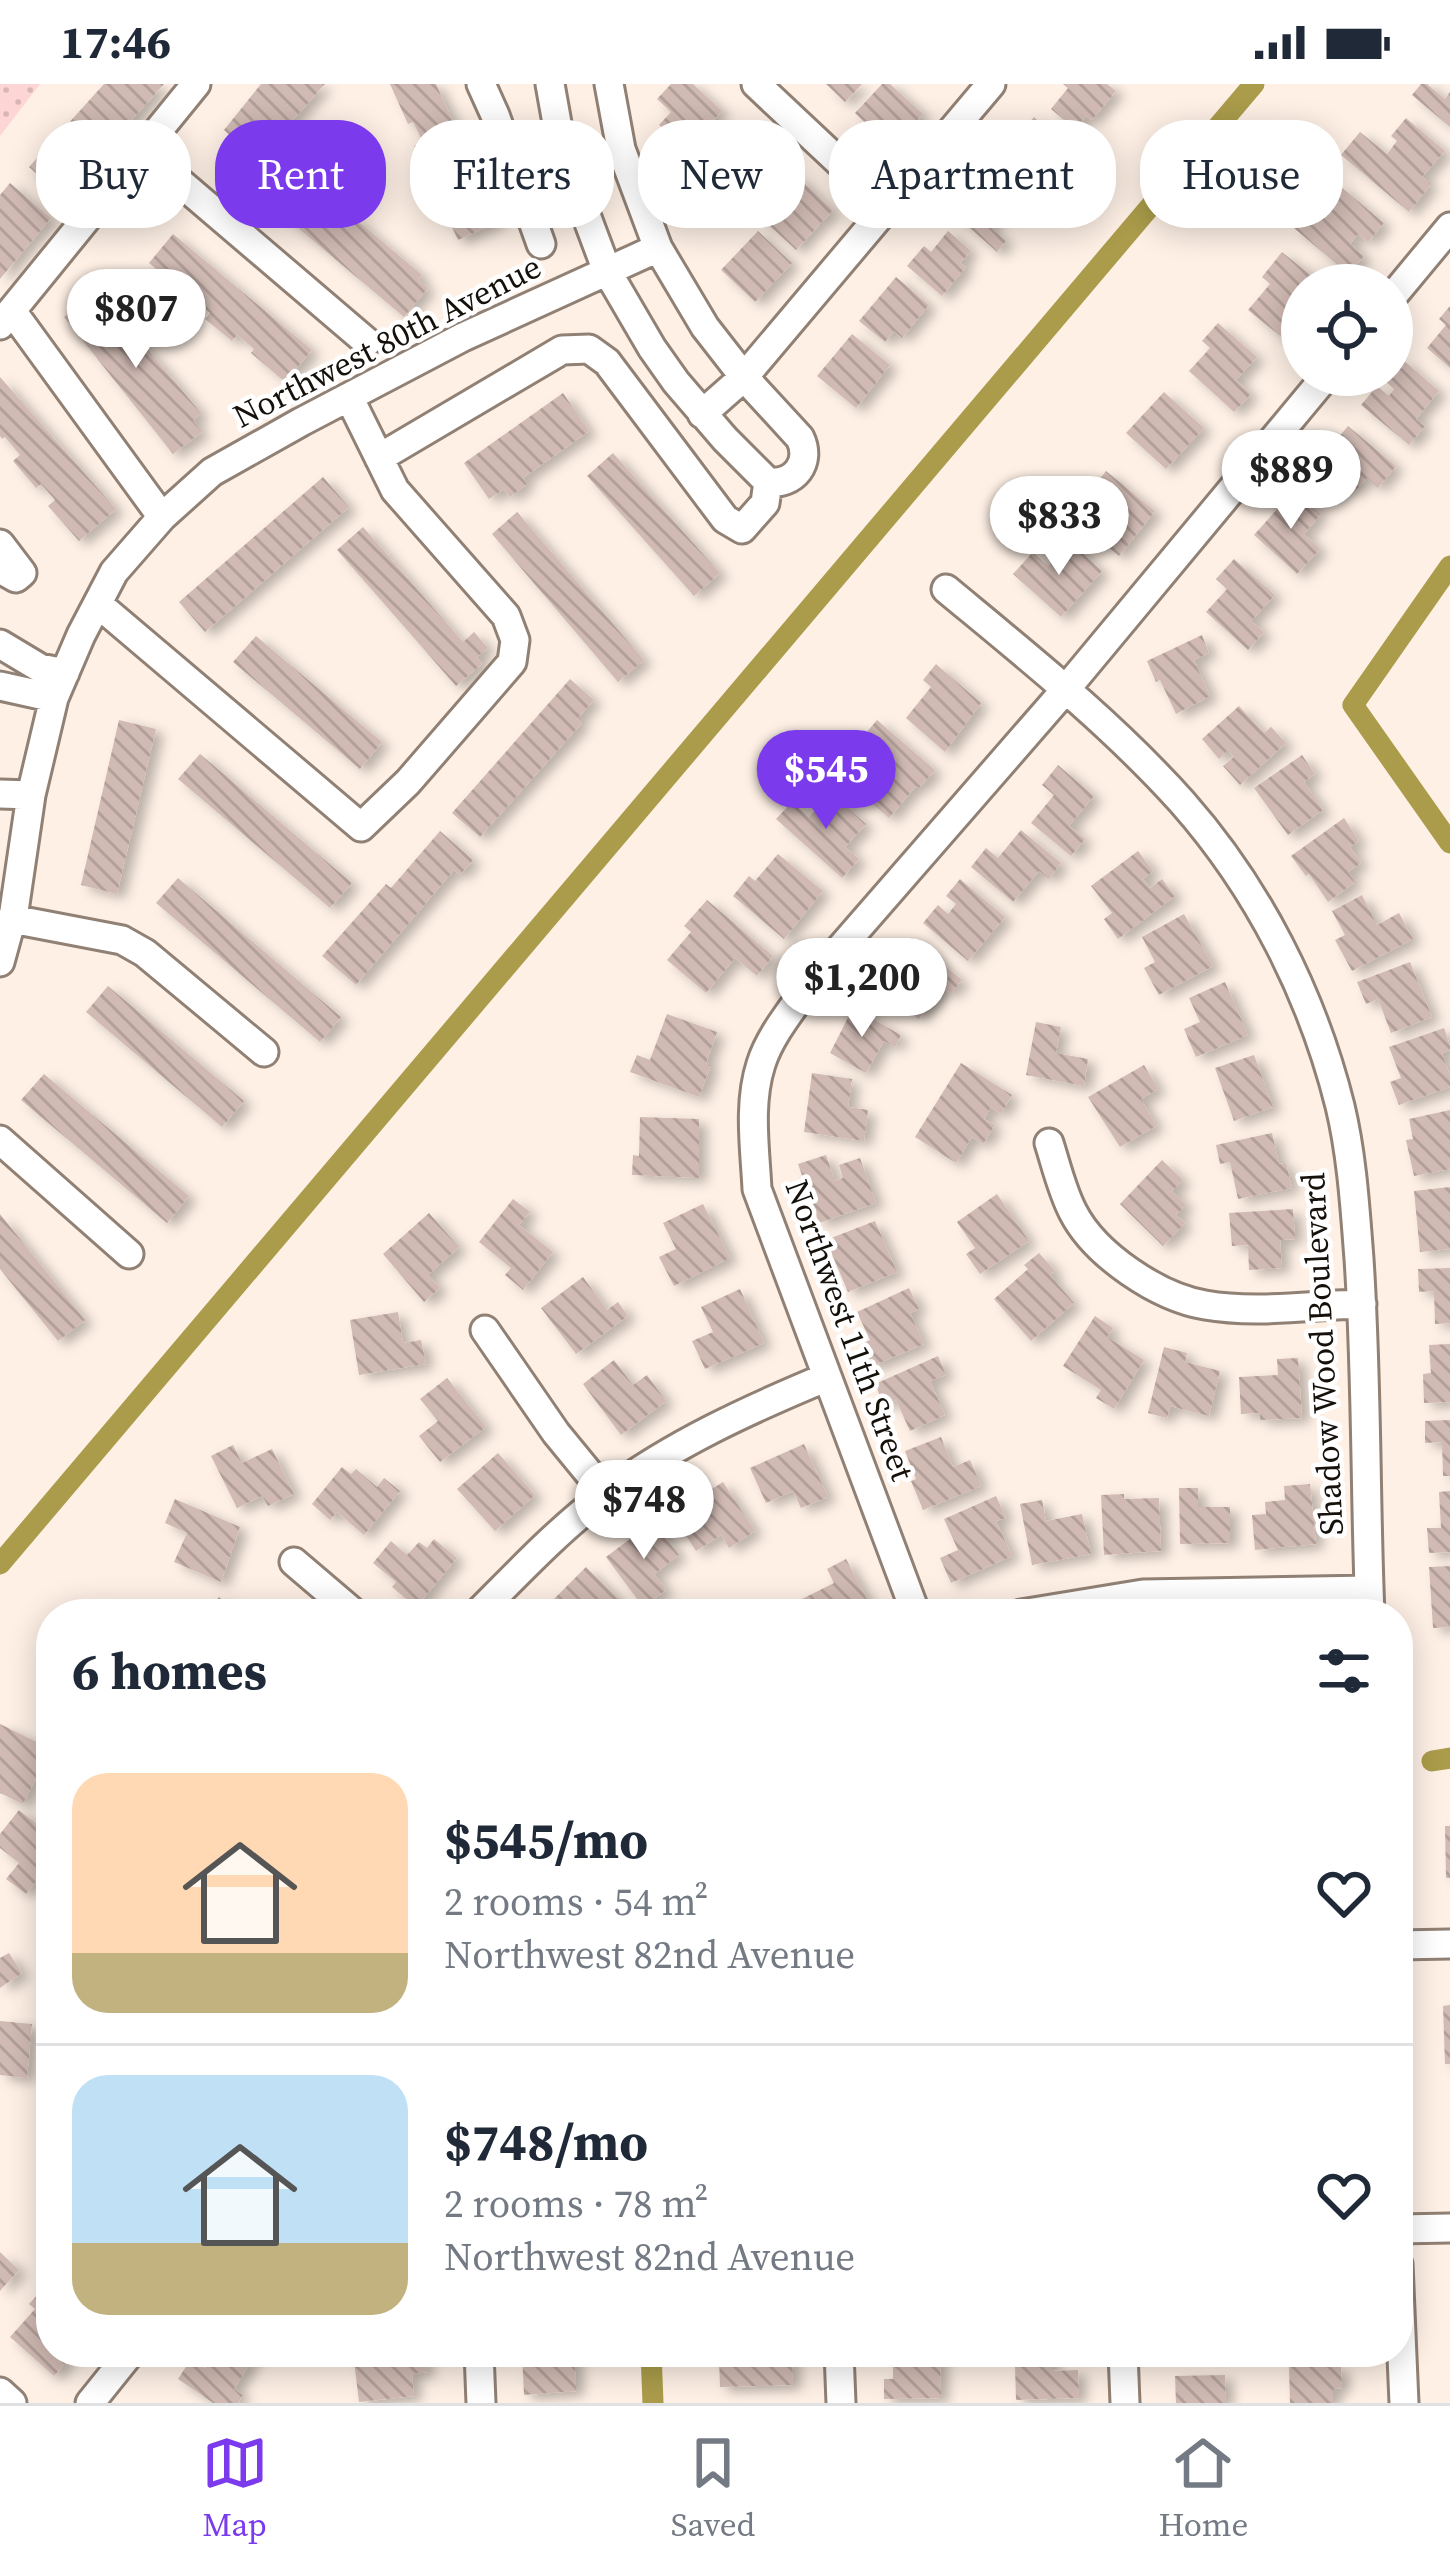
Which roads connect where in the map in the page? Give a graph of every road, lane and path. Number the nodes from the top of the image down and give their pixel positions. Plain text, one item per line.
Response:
1 (196, 84) edge
2 (481, 84) edge
3 (550, 84) edge
4 (609, 84) edge
5 (756, 84) edge
6 (991, 84) edge
7 (167, 120) edge
8 (960, 120) edge
9 (829, 153) edge
10 (191, 192) edge
11 (1450, 227) edge
12 (79, 228) edge
13 (868, 228) edge
14 (541, 244) dead end
15 (658, 248) junction
16 (607, 271) junction
17 (1413, 272) edge
18 (6, 318) edge
19 (367, 342) dead end
20 (743, 377) junction
21 (1310, 396) edge
22 (349, 397) junction
23 (702, 414) junction
24 (379, 458) junction
25 (767, 482) junction
26 (163, 517) junction
27 (0, 544) edge
28 (0, 569) edge
29 (946, 589) dead end
30 (98, 604) junction
31 (0, 644) edge
32 (0, 686) edge
33 (59, 686) junction
34 (1066, 689) junction
35 (0, 794) edge
36 (31, 795) junction
37 (8, 916) edge
38 (0, 962) edge
39 (264, 1052) dead end
40 (0, 1140) edge
41 (1048, 1143) dead end
42 (129, 1254) dead end
43 (1362, 1304) junction
44 (485, 1330) dead end
45 (827, 1377) junction
46 (606, 1494) junction
47 (294, 1562) dead end
48 (337, 1599) edge
49 (492, 1599) edge
50 (910, 1599) edge
51 (1112, 1599) edge
52 (1285, 1599) edge
53 (1370, 1599) edge
54 (1450, 1944) edge
55 (1413, 1945) edge
56 (1450, 2228) edge
57 (1413, 2229) edge
58 (118, 2367) edge
59 (479, 2367) edge
60 (840, 2367) edge
61 (1124, 2367) edge
62 (1402, 2367) edge
63 (0, 2392) edge
64 (12, 2403) edge
65 (90, 2403) edge
66 (481, 2403) edge
67 (841, 2403) edge
68 (1125, 2403) edge
69 (1404, 2403) edge

1 - 7 street
2 - 14 street
3 - 16 street
4 - 15 street
5 - 9 street
6 - 8 street
10 - 19 street
11 - 17 street
12 - 18 street
13 - 20 street
15 - 16 street, Northwest 80th Avenue
15 - 20 street
16 - 22 street, Northwest 80th Avenue
16 - 23 street
18 - 26 street
20 - 23 street
20 - 25 street
21 - 34 street
22 - 24 street
22 - 26 street, Northwest 80th Avenue
23 - 25 street
24 - 25 street
24 - 30 street
26 - 30 street, Northwest 80th Avenue
27 - 28 street
29 - 34 street, Shadow Wood Boulevard
30 - 33 street, Northwest 80th Avenue
31 - 33 street
32 - 33 street
33 - 36 street, Northwest 80th Avenue
34 - 43 street, Shadow Wood Boulevard
34 - 45 street, Northwest 11th Street
35 - 36 street
36 - 37 street, Northwest 80th Avenue
37 - 38 street, Northwest 80th Avenue
37 - 39 street
40 - 42 street
41 - 43 street
43 - 53 street, Shadow Wood Boulevard
44 - 46 street
45 - 46 street
45 - 50 street, Northwest 11th Street
46 - 49 street
47 - 48 street
51 - 52 street
54 - 55 street
56 - 57 street
58 - 65 street
59 - 66 street
60 - 67 street
61 - 68 street
62 - 69 street
63 - 64 street

